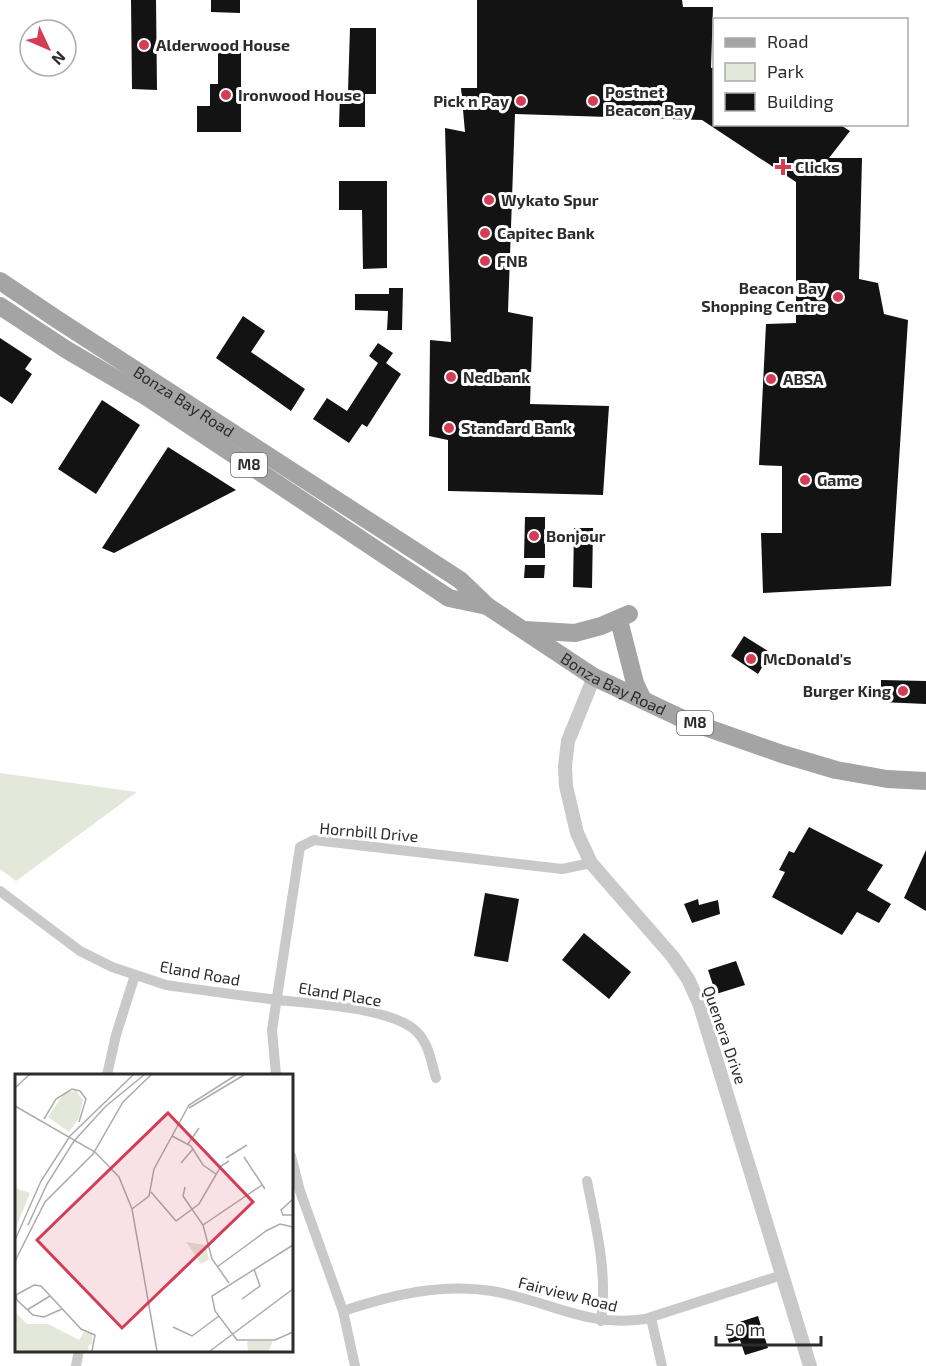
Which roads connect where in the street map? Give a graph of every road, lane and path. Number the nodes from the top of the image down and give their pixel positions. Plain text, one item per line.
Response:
1 (0, 280) edge
2 (0, 306) edge
3 (487, 606) junction
4 (523, 630) junction
5 (594, 676) junction
6 (643, 700) junction
7 (926, 781) edge
8 (591, 863) junction
9 (0, 891) edge
10 (135, 975) junction
11 (276, 1000) junction
12 (106, 1074) edge
13 (276, 1074) edge
14 (436, 1078) dead end
15 (292, 1160) edge
16 (587, 1180) dead end
17 (782, 1275) junction
18 (343, 1311) junction
19 (651, 1318) junction
20 (601, 1321) junction
21 (355, 1366) edge
22 (662, 1366) edge
23 (810, 1366) edge

1 - 3 main road, Bonza Bay Road / M8
2 - 3 main road, Bonza Bay Road / M8
3 - 4 main road, Bonza Bay Road / M8
4 - 5 main road, Bonza Bay Road / M8
4 - 6 main road
5 - 6 main road, Bonza Bay Road / M8
5 - 8 street, Quenera Drive
6 - 7 main road, Bonza Bay Road / M8
8 - 11 street, Hornbill Drive
8 - 17 street, Quenera Drive
9 - 10 street, Eland Road
10 - 11 street, Eland Road
10 - 12 street
11 - 13 street, Hornbill Drive
11 - 14 street, Eland Place
15 - 18 street
16 - 20 street
17 - 19 street, Fairview Road
17 - 23 street, Quenera Drive
18 - 20 street, Fairview Road
18 - 21 street
19 - 20 street, Fairview Road
19 - 22 street

